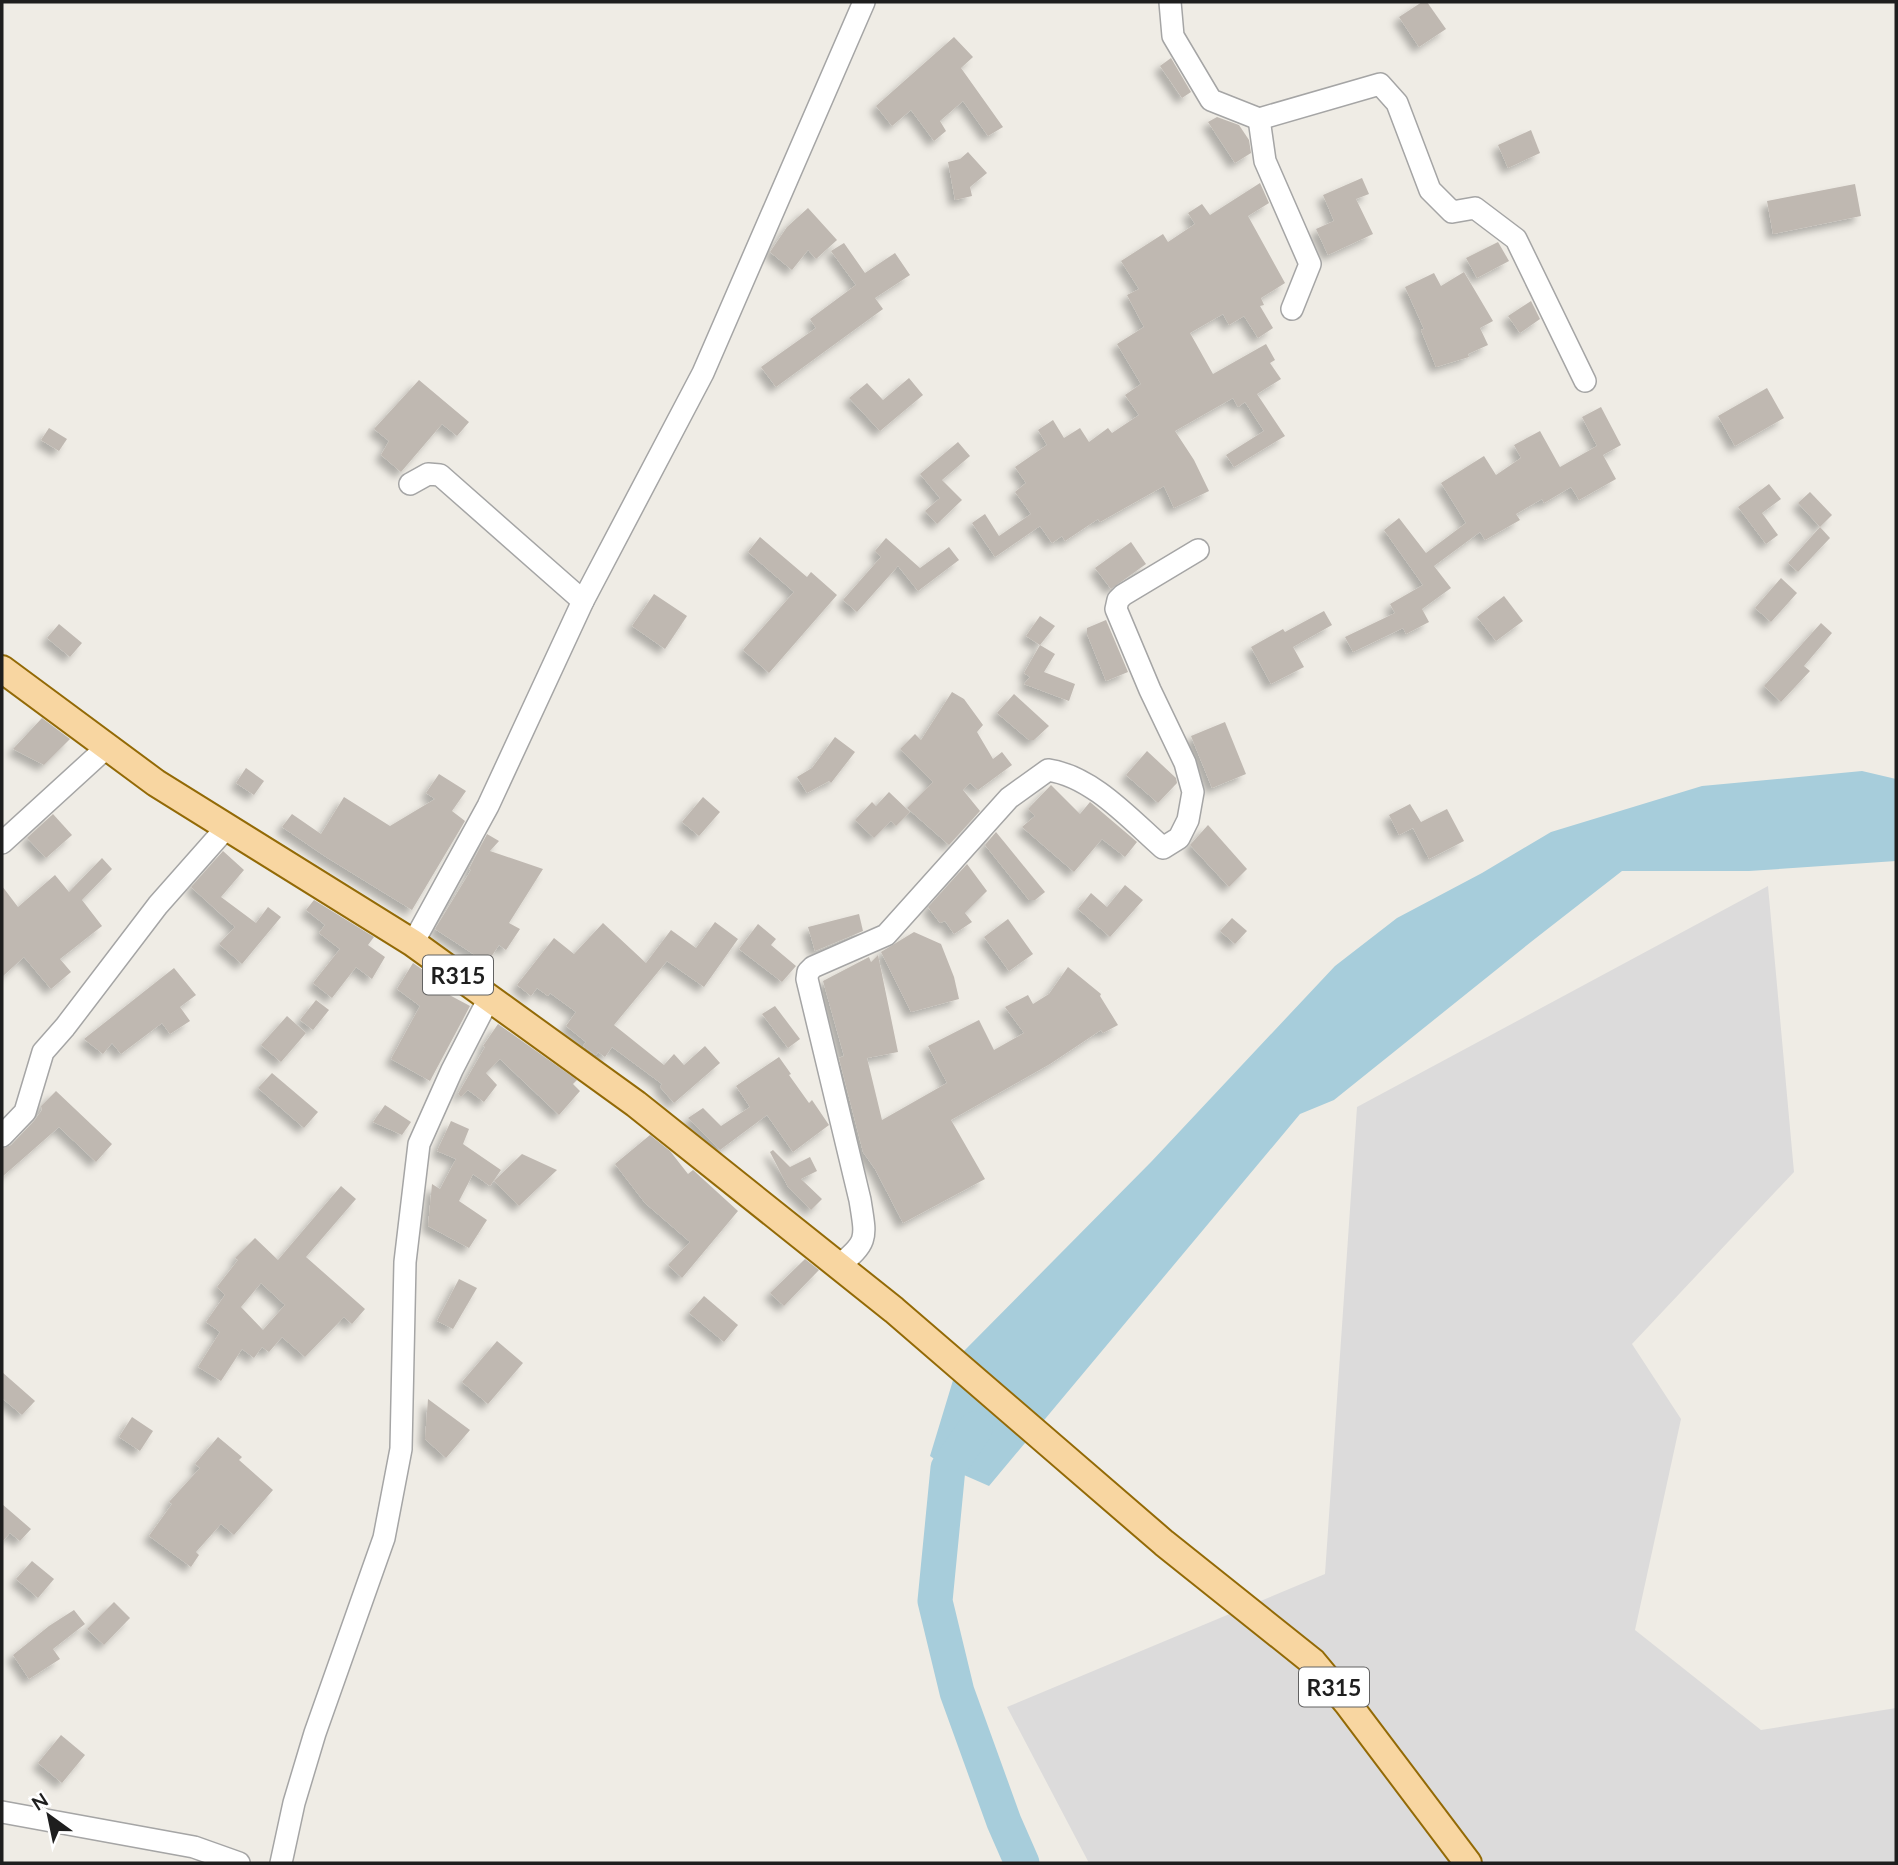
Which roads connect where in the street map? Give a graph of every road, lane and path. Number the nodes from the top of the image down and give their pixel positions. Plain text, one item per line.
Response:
1 (864, 2) edge
2 (1170, 2) edge
3 (1259, 119) junction
4 (1293, 309) dead end
5 (1585, 381) dead end
6 (410, 484) dead end
7 (1198, 550) dead end
8 (583, 601) junction
9 (2, 669) edge
10 (106, 748) junction
11 (227, 827) junction
12 (2, 843) edge
13 (413, 943) junction
14 (489, 998) junction
15 (2, 1136) edge
16 (838, 1266) junction
17 (2, 1812) edge
18 (239, 1863) edge
19 (281, 1863) edge
20 (1468, 1863) edge

1 - 8 street
2 - 3 street
3 - 4 street
3 - 5 street
6 - 8 street
7 - 16 street
8 - 13 street
9 - 10 main road, R315
10 - 11 main road, R315
10 - 12 street
11 - 13 main road, R315
11 - 15 street
13 - 14 main road, R315
14 - 16 main road, R315
14 - 19 street
16 - 20 main road, R315
17 - 18 street

